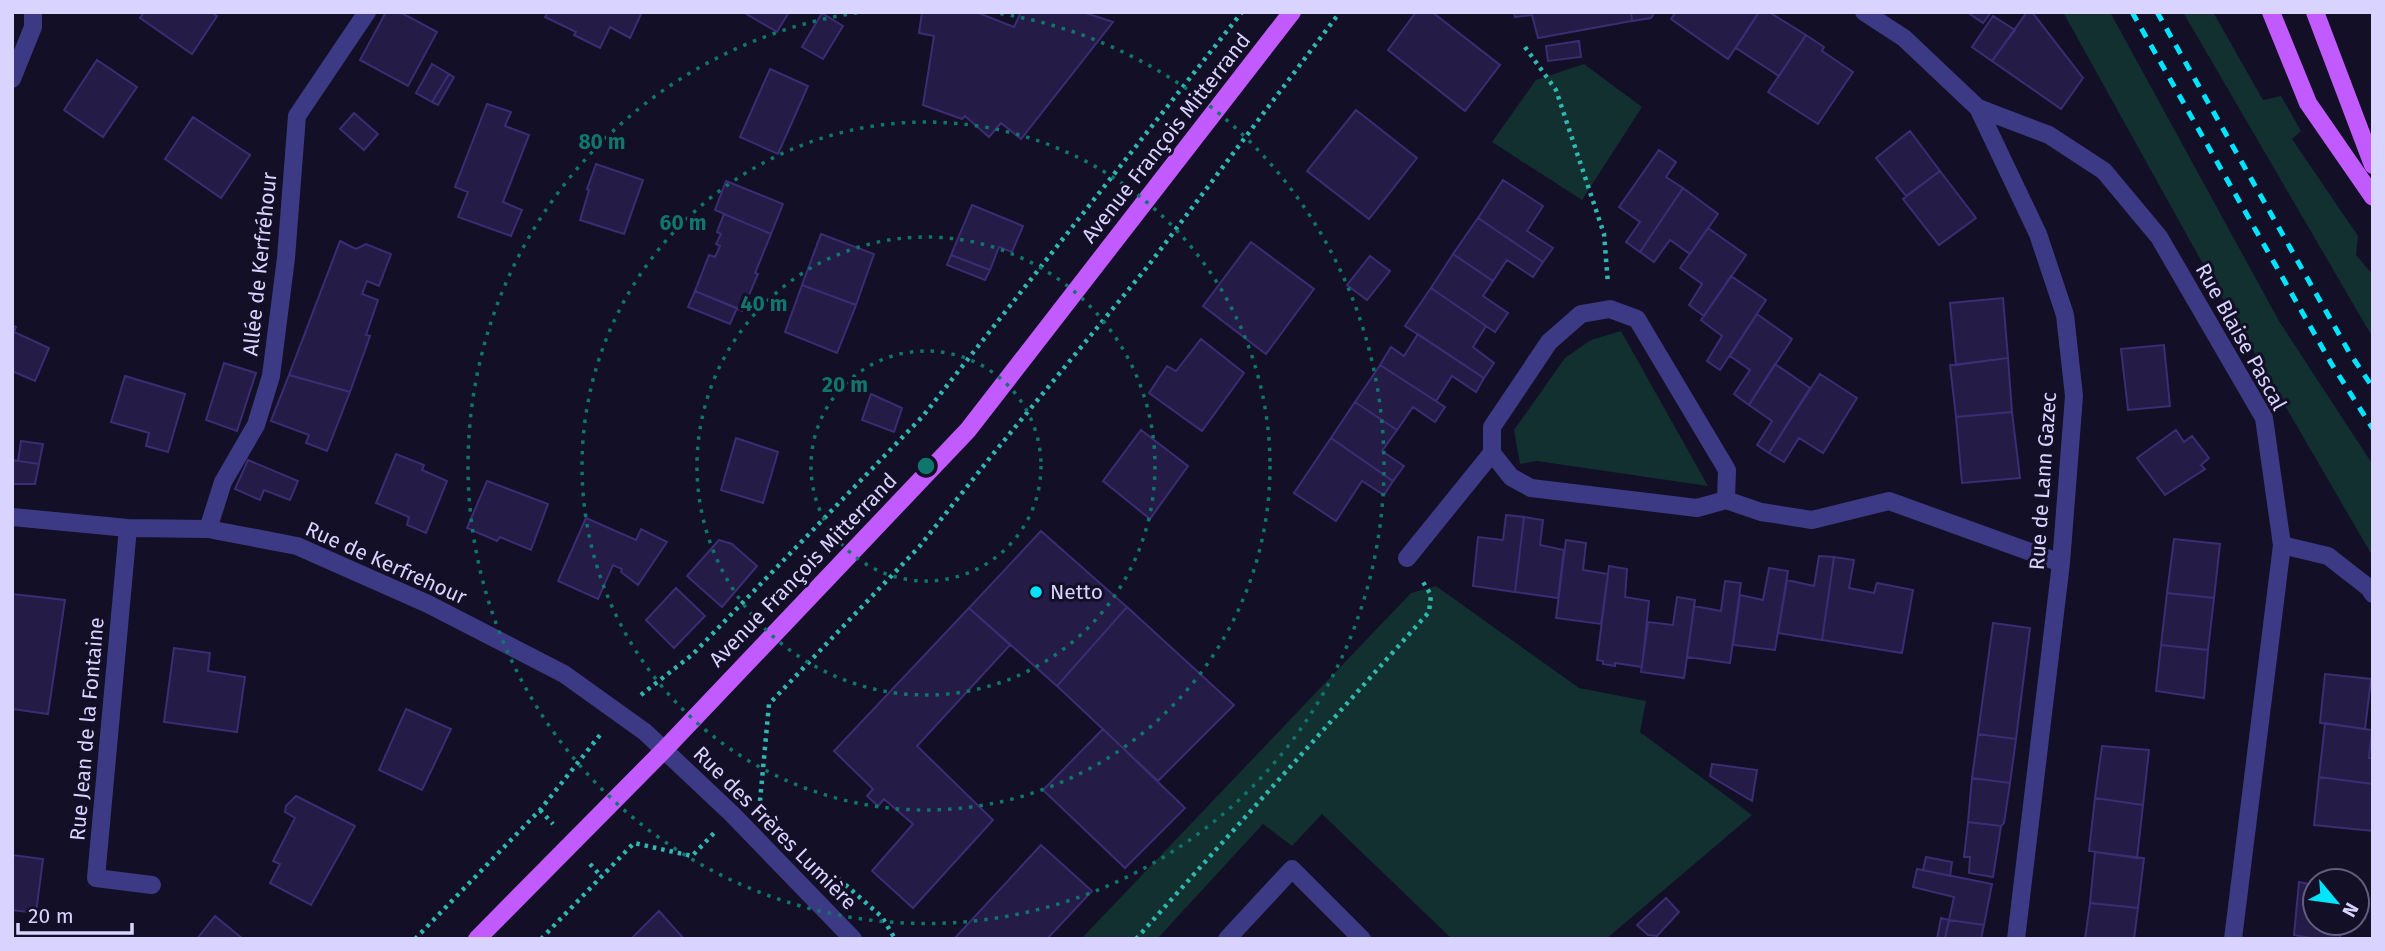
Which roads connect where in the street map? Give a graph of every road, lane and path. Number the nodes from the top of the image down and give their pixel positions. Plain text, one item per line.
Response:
1 (33, 12) edge
2 (367, 12) edge
3 (1242, 12) edge
4 (1292, 12) edge
5 (1340, 12) edge
6 (1864, 12) edge
7 (2271, 12) edge
8 (2315, 12) edge
9 (1525, 47) dead end
10 (12, 79) edge
11 (1978, 108) junction
12 (2373, 165) edge
13 (2373, 197) edge
14 (1610, 309) junction
15 (1492, 453) junction
16 (1726, 500) junction
17 (12, 517) edge
18 (128, 528) junction
19 (208, 529) junction
20 (2282, 545) junction
21 (1407, 558) dead end
22 (2061, 563) junction
23 (2373, 594) edge
24 (1431, 595) dead end
25 (618, 713) junction
26 (664, 750) junction
27 (732, 814) junction
28 (152, 885) dead end
29 (415, 939) edge
30 (477, 939) edge
31 (541, 939) edge
32 (853, 939) edge
33 (1136, 939) edge
34 (1227, 939) edge
35 (1362, 939) edge
36 (2016, 939) edge
37 (2233, 939) edge

1 - 10 street
2 - 19 street, Allée de Kerfréhour
3 - 25 path
4 - 26 main road, Avenue François Mitterrand
5 - 27 path
6 - 11 street, Rue de Lann Gazec
7 - 13 main road
8 - 12 main road
9 - 14 path
11 - 20 street, Rue Blaise Pascal
11 - 22 street, Rue de Lann Gazec
14 - 15 street
14 - 16 street
15 - 16 street
15 - 21 street
16 - 22 street
17 - 18 street, Rue de Kerfrehour
18 - 19 street, Rue de Kerfrehour
18 - 28 street, Rue Jean de la Fontaine
19 - 25 street, Rue de Kerfrehour
20 - 23 street
20 - 37 street, Rue Blaise Pascal
22 - 36 street, Rue de Lann Gazec
24 - 33 path
25 - 26 street, Rue de Kerfrehour
25 - 29 path
26 - 27 street, Rue des Frères Lumière
26 - 30 main road, Avenue François Mitterrand
27 - 31 path
27 - 32 street, Rue des Frères Lumière
34 - 35 street

